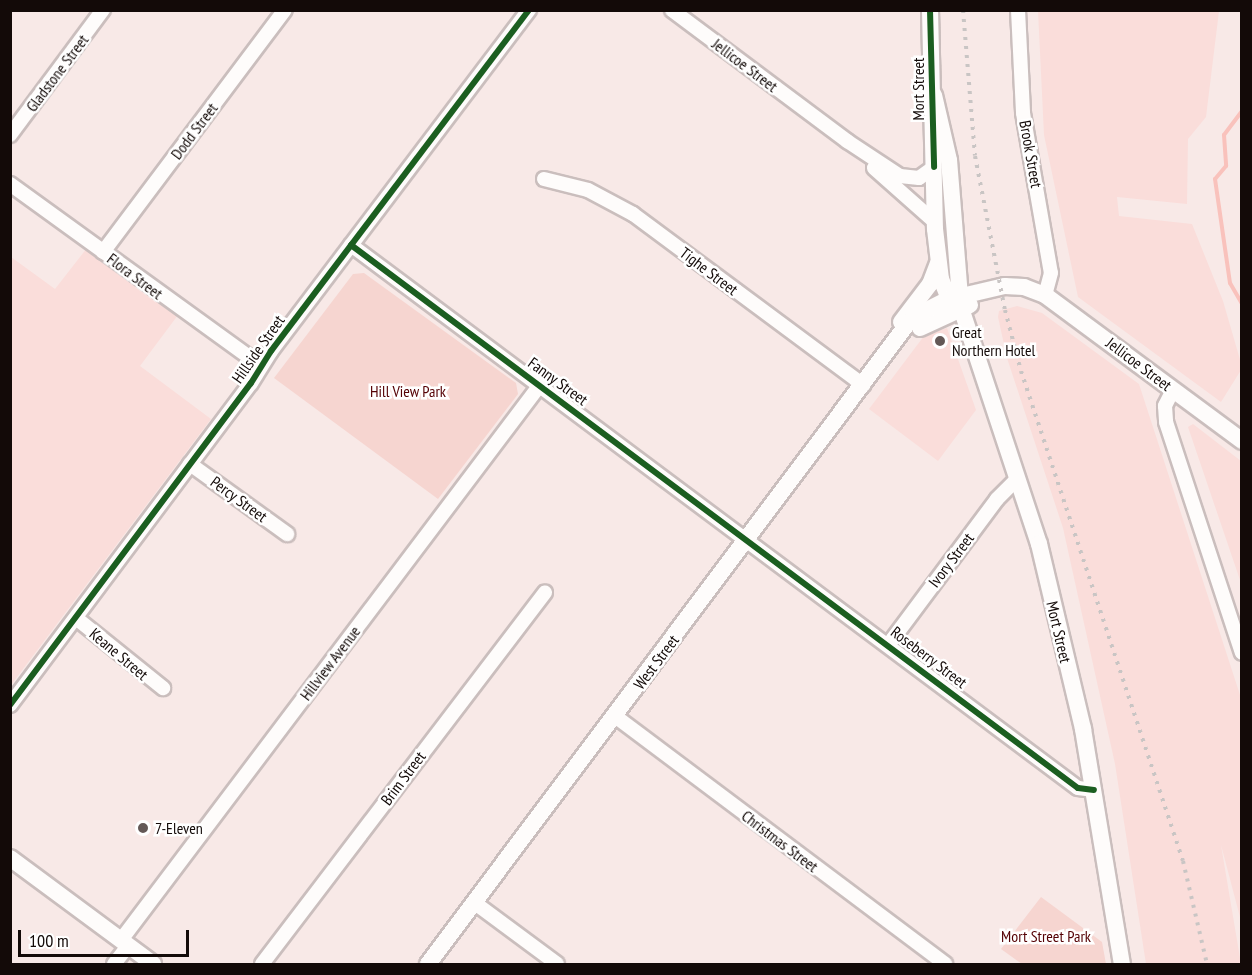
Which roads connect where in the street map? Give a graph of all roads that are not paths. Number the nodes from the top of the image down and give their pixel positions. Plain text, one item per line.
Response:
1 (103, 10) edge
2 (285, 10) edge
3 (529, 10) edge
4 (930, 10) edge
5 (1018, 10) edge
6 (680, 13) edge
7 (934, 95) junction
8 (10, 135) edge
9 (847, 141) junction
10 (934, 167) junction
11 (544, 179) dead end
12 (10, 184) edge
13 (935, 222) junction
14 (351, 245) junction
15 (103, 252) junction
16 (939, 263) junction
17 (1040, 294) junction
18 (957, 301) junction
19 (893, 343) junction
20 (883, 360) junction
21 (261, 366) junction
22 (540, 385) junction
23 (863, 385) junction
24 (1173, 390) junction
25 (1242, 441) edge
26 (190, 464) junction
27 (1016, 480) junction
28 (287, 534) dead end
29 (749, 539) junction
30 (545, 592) dead end
31 (76, 618) junction
32 (889, 644) junction
33 (1242, 653) edge
34 (164, 688) dead end
35 (10, 705) edge
36 (615, 716) junction
37 (1094, 790) junction
38 (10, 858) edge
39 (475, 903) junction
40 (125, 943) junction
41 (114, 964) edge
42 (153, 964) edge
43 (262, 964) edge
44 (428, 964) edge
45 (557, 964) edge
46 (945, 964) edge
47 (1122, 964) edge

1 - 8 street, Gladstone Street
2 - 15 street, Dodd Street
3 - 14 street, Hillside Street
4 - 7 main road, Mort Street
5 - 17 street, Brook Street
6 - 9 street, Jellicoe Street
7 - 10 main road, Mort Street
7 - 18 main road, Mort Street
9 - 10 street, Jellicoe Street
9 - 13 street, Jellicoe Street
10 - 13 main road, Mort Street
11 - 23 street, Tighe Street
12 - 15 street, Flora Street
13 - 16 main road, Mort Street
14 - 21 street, Hillside Street
14 - 22 street, Fanny Street
15 - 21 street, Flora Street
16 - 18 main road, Mort Street
16 - 19 main road
17 - 18 main road
17 - 24 main road, Jellicoe Street
18 - 19 main road, West Street
18 - 20 main road, West Street
18 - 27 main road, Mort Street
19 - 20 main road, West Street
20 - 23 main road, West Street
21 - 26 street, Hillside Street
22 - 29 street, Fanny Street
22 - 40 street, Hillview Avenue
23 - 29 main road, West Street
24 - 25 main road, Jellicoe Street
24 - 33 street
26 - 28 street, Percy Street
26 - 31 street, Hillside Street
27 - 32 street, Ivory Street
27 - 37 main road, Mort Street
29 - 32 street, Roseberry Street
29 - 36 main road, West Street
30 - 43 street, Brim Street
31 - 34 street, Keane Street
31 - 35 street, Hillside Street
32 - 37 street, Roseberry Street
36 - 39 main road, West Street
36 - 46 street, Christmas Street
37 - 47 main road, Mort Street
38 - 40 main road
39 - 44 main road, West Street
39 - 45 street
40 - 41 street, Hillview Avenue
40 - 42 main road

